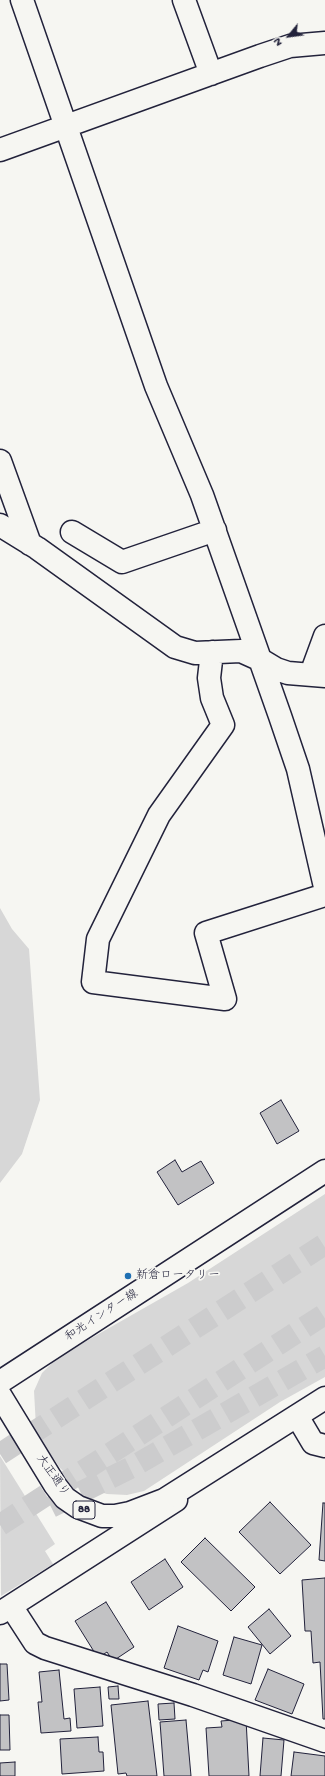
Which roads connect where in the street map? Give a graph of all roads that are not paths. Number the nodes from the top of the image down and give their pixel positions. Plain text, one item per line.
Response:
1 (22, 0) edge
2 (184, 0) edge
3 (325, 44) edge
4 (211, 74) junction
5 (67, 127) junction
6 (0, 150) edge
7 (0, 461) edge
8 (0, 525) edge
9 (215, 530) junction
10 (72, 532) dead end
11 (30, 544) junction
12 (325, 636) edge
13 (212, 652) junction
14 (261, 660) junction
15 (318, 675) edge
16 (325, 887) edge
17 (325, 895) edge
18 (325, 1171) edge
19 (0, 1382) edge
20 (0, 1395) edge
21 (325, 1398) edge
22 (297, 1416) junction
23 (325, 1446) edge
24 (216, 1467) junction
25 (5, 1610) edge
26 (325, 1741) edge

1 - 5 street
2 - 4 street
3 - 4 street
4 - 5 street
5 - 6 street
5 - 9 street
7 - 11 street
8 - 11 street
9 - 10 street
9 - 14 street
11 - 13 street
12 - 15 street
13 - 14 street
13 - 17 street
14 - 15 street
14 - 16 street
18 - 19 street, 和光インター線
20 - 24 street, 大正通り / 88
21 - 22 street, 88
22 - 23 street
22 - 24 street, 88
24 - 25 street
25 - 26 street

